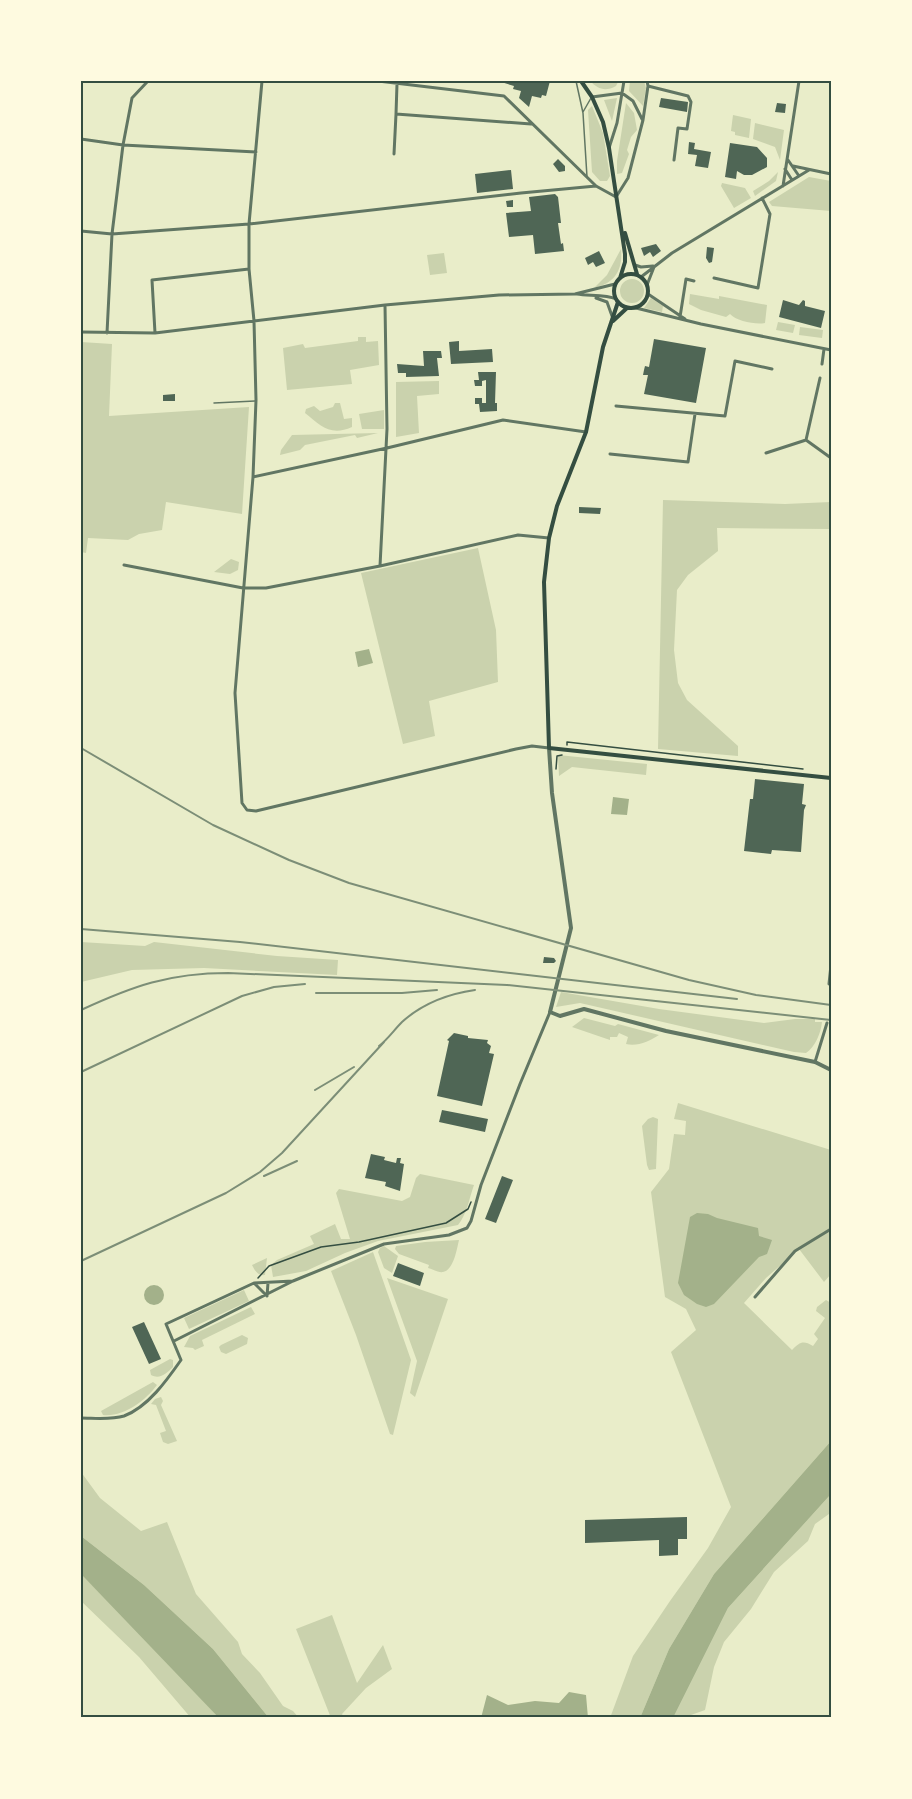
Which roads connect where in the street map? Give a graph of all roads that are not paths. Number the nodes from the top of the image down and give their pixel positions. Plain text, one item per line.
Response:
1 (148, 81) edge
2 (262, 81) edge
3 (378, 81) edge
4 (578, 81) edge
5 (624, 81) edge
6 (647, 81) edge
7 (799, 81) edge
8 (398, 84) junction
9 (648, 86) junction
10 (622, 93) junction
11 (592, 98) junction
12 (583, 113) junction
13 (396, 114) junction
14 (643, 120) junction
15 (532, 124) junction
16 (81, 139) edge
17 (123, 145) junction
18 (609, 148) junction
19 (256, 153) junction
20 (394, 154) dead end
21 (674, 159) dead end
22 (788, 160) junction
23 (793, 166) junction
24 (785, 169) junction
25 (809, 171) junction
26 (831, 174) edge
27 (799, 176) junction
28 (587, 178) junction
29 (792, 180) junction
30 (596, 186) junction
31 (783, 186) junction
32 (616, 197) junction
33 (762, 198) junction
34 (249, 224) junction
35 (621, 224) junction
36 (81, 231) edge
37 (112, 234) junction
38 (635, 265) junction
39 (655, 266) junction
40 (249, 269) junction
41 (639, 276) junction
42 (620, 278) junction
43 (714, 278) dead end
44 (694, 281) dead end
45 (615, 284) junction
46 (647, 285) junction
47 (575, 294) junction
48 (648, 294) junction
49 (592, 297) junction
50 (617, 301) junction
51 (385, 305) junction
52 (627, 308) junction
53 (636, 308) junction
54 (613, 316) junction
55 (680, 317) junction
56 (254, 321) junction
57 (610, 323) junction
58 (81, 332) edge
59 (107, 333) junction
60 (155, 333) junction
61 (824, 349) junction
62 (831, 350) edge
63 (822, 364) dead end
64 (772, 369) dead end
65 (819, 378) dead end
66 (256, 400) junction
67 (214, 403) dead end
68 (616, 406) dead end
69 (695, 414) junction
70 (586, 432) junction
71 (806, 440) junction
72 (387, 448) junction
73 (766, 453) dead end
74 (610, 454) dead end
75 (831, 458) edge
76 (253, 477) junction
77 (549, 538) junction
78 (124, 565) dead end
79 (380, 566) junction
80 (243, 588) junction
81 (549, 748) junction
82 (831, 778) edge
83 (831, 965) edge
84 (829, 984) dead end
85 (550, 1012) junction
86 (827, 1023) dead end
87 (816, 1062) junction
88 (831, 1070) edge
89 (831, 1228) edge
90 (292, 1281) junction
91 (254, 1283) junction
92 (268, 1283) junction
93 (267, 1296) junction
94 (755, 1297) dead end
95 (174, 1341) junction
96 (81, 1418) edge

1 - 17 street
2 - 19 street
3 - 8 street
4 - 11 main road
4 - 12 lane
5 - 10 street
6 - 9 street
7 - 22 street
8 - 13 street
8 - 15 street
9 - 14 street
9 - 21 street
10 - 11 street
10 - 14 street
10 - 18 street
11 - 12 lane
11 - 18 main road
12 - 28 lane
13 - 15 street
13 - 20 street
14 - 32 street
15 - 28 street
16 - 17 street
17 - 19 street
17 - 37 street
18 - 32 main road
19 - 34 street
22 - 23 street
22 - 24 street
23 - 25 street
23 - 27 street
24 - 29 street
24 - 31 street
25 - 26 street
25 - 27 street
27 - 29 street
28 - 30 street
29 - 31 street
30 - 32 street
30 - 34 street
31 - 33 street
32 - 35 main road
33 - 39 street
33 - 43 street
34 - 37 street
34 - 40 street
35 - 38 main road
35 - 42 main road
36 - 37 street
37 - 59 street
38 - 39 street
38 - 41 main road
39 - 41 street
39 - 46 street
40 - 56 street
40 - 60 street
41 - 42 main road
41 - 46 main road
42 - 45 main road
44 - 55 street
45 - 47 street
45 - 50 main road
46 - 48 main road
47 - 49 street
47 - 51 street
48 - 53 main road
48 - 55 street
49 - 50 street
49 - 54 street
50 - 52 main road
50 - 54 main road
51 - 56 street
51 - 72 street
52 - 53 main road
52 - 57 main road
53 - 55 street
54 - 57 main road
55 - 61 street
56 - 60 street
56 - 66 street
57 - 70 main road
58 - 59 street
59 - 60 street
61 - 62 street
61 - 63 street
64 - 69 street
65 - 71 street
66 - 67 lane
66 - 76 street
68 - 69 street
69 - 74 street
70 - 72 street
70 - 77 main road
71 - 73 street
71 - 75 street
72 - 76 street
72 - 79 street
76 - 80 street
77 - 79 street
77 - 81 main road
78 - 80 street
79 - 80 street
80 - 81 street
81 - 82 main road
81 - 85 street
83 - 84 street
85 - 87 street
85 - 90 street
86 - 87 street
87 - 88 street
89 - 94 street
90 - 92 street
90 - 93 street
91 - 92 street
91 - 93 street
91 - 95 street
92 - 93 street
93 - 95 street
95 - 96 street

